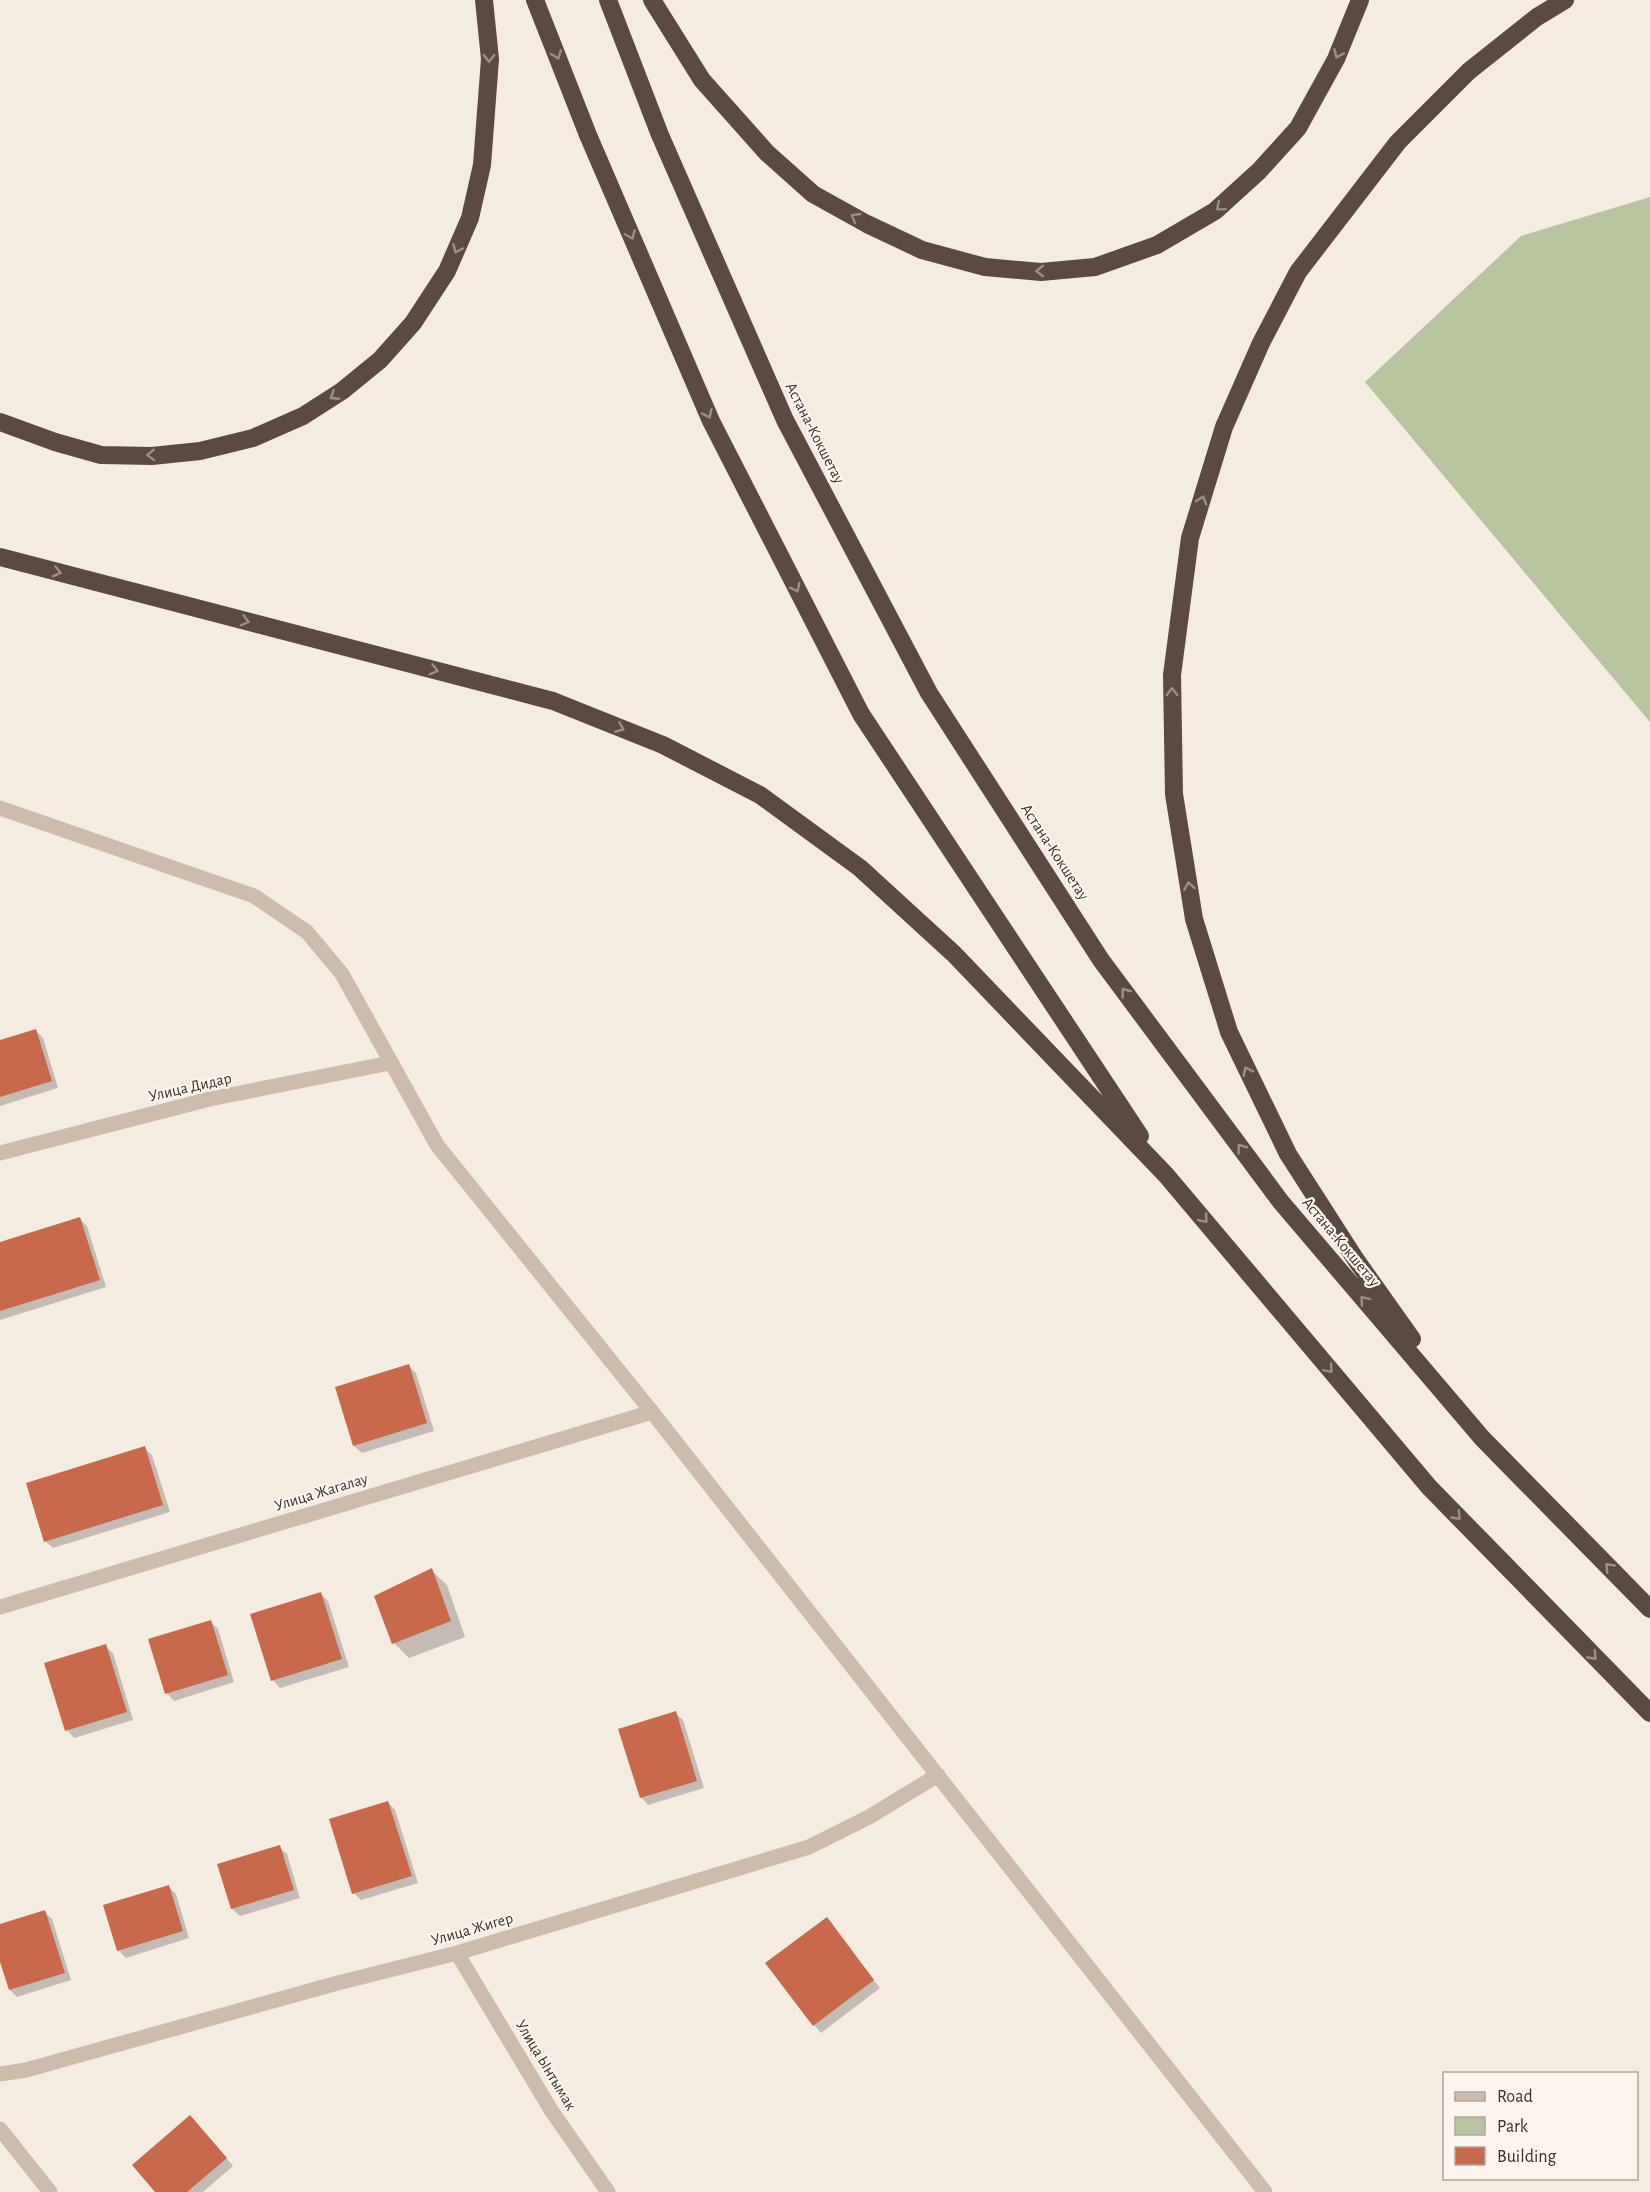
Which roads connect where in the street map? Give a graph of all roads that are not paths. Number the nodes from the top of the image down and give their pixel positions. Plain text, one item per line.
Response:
1 (484, 0) edge
2 (536, 0) edge
3 (608, 0) edge
4 (652, 0) edge
5 (1360, 0) edge
6 (1565, 0) edge
7 (0, 422) edge
8 (0, 557) edge
9 (0, 808) edge
10 (390, 1064) junction
11 (0, 1153) edge
12 (1166, 1175) junction
13 (652, 1412) junction
14 (1482, 1438) junction
15 (0, 1607) edge
16 (1650, 1609) edge
17 (1650, 1713) edge
18 (938, 1775) junction
19 (457, 1953) junction
20 (0, 2074) edge
21 (0, 2129) edge
22 (50, 2192) edge
23 (608, 2192) edge
24 (1265, 2192) edge

1 -> 7 highway
2 -> 12 highway
14 -> 3 highway, Астана-Кокшетау
5 -> 4 highway
14 -> 6 highway
8 -> 12 highway
9 - 10 street
10 - 11 street, Улица Дидар
10 - 13 street
12 -> 17 highway
13 - 15 street, Улица Жагалау
13 - 18 street
16 -> 14 highway, Астана-Кокшетау
18 - 19 street, Улица Жигер
18 - 24 street
19 - 20 street, Улица Жигер
19 - 23 street, Улица Ынтымак
21 - 22 street

